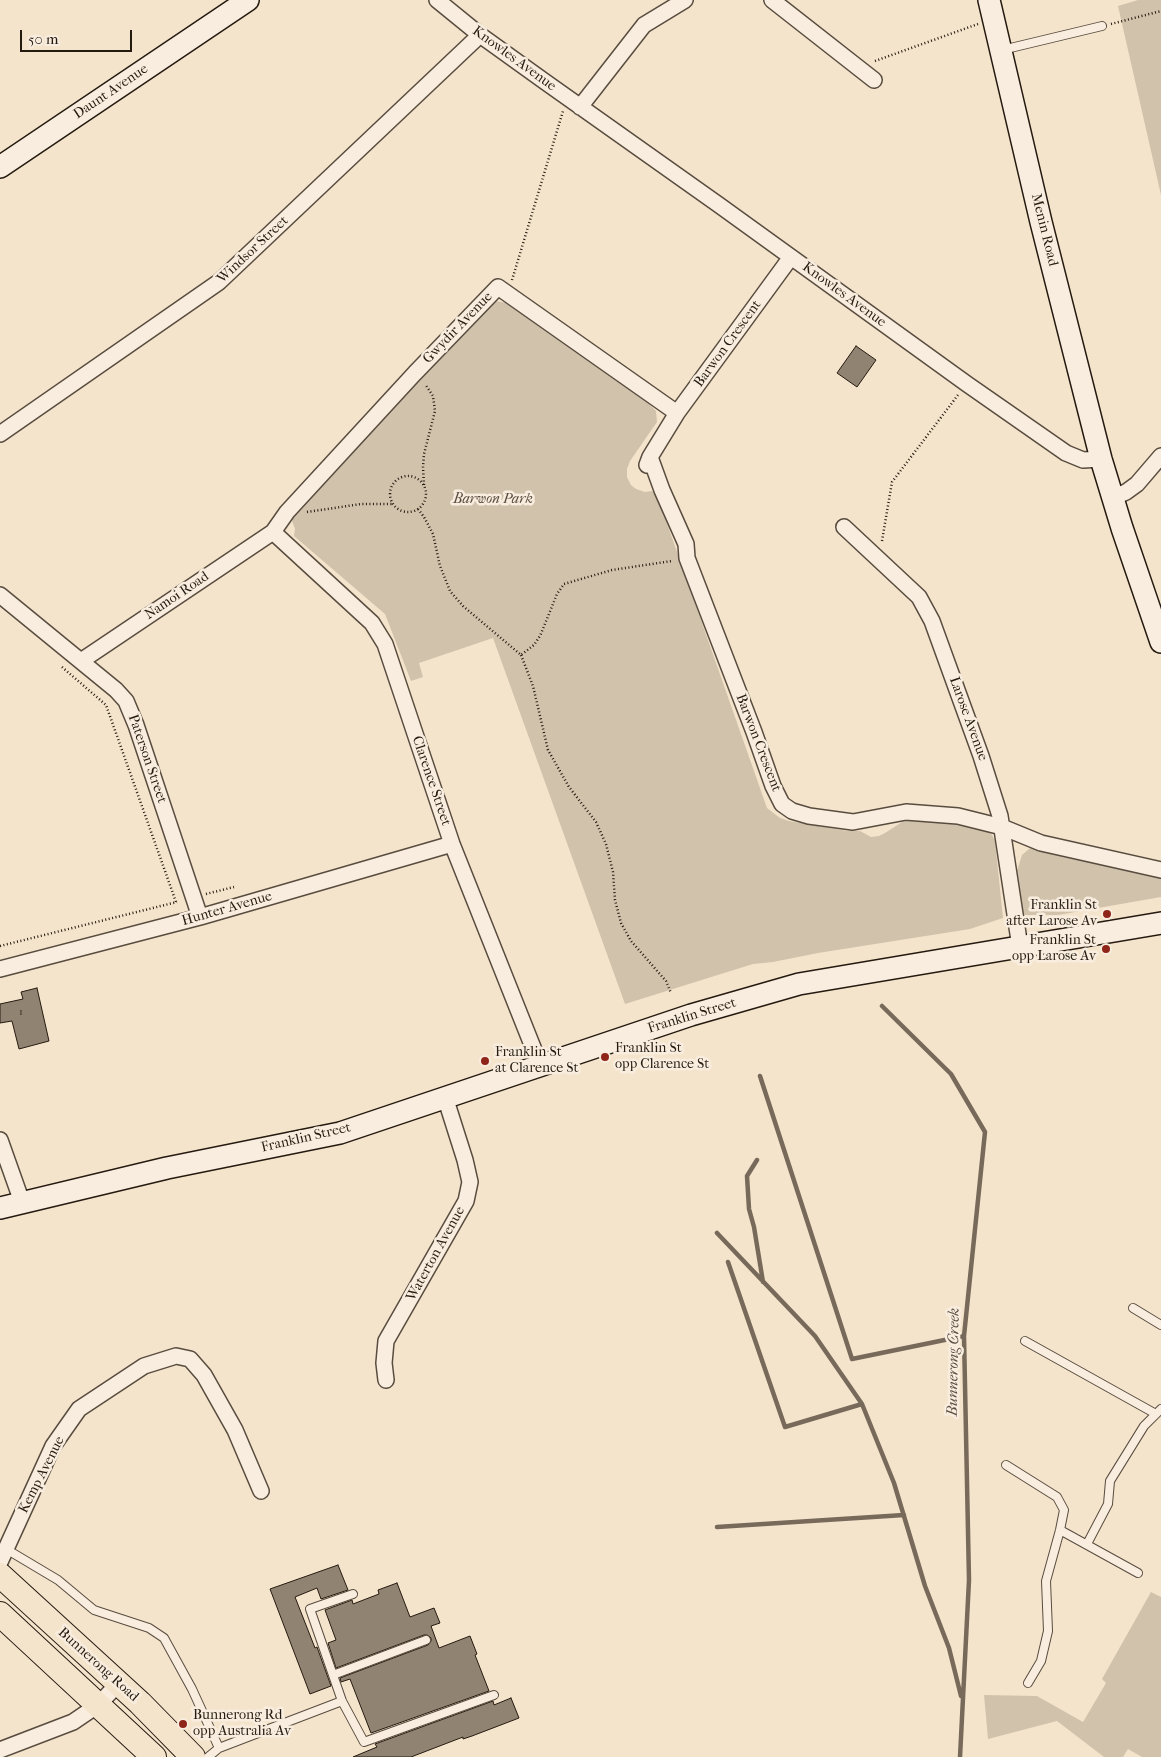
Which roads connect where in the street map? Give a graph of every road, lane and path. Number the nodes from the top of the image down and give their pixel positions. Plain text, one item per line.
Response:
1 (248, 0) edge
2 (436, 0) edge
3 (685, 0) edge
4 (772, 0) edge
5 (991, 9) edge
6 (1161, 11) edge
7 (1102, 26) joint
8 (480, 35) junction
9 (1000, 50) junction
10 (858, 67) junction
11 (874, 80) dead end
12 (567, 98) junction
13 (580, 107) junction
14 (0, 167) edge
15 (791, 257) junction
16 (507, 294) junction
17 (415, 373) junction
18 (967, 384) junction
19 (677, 413) junction
20 (0, 434) edge
21 (1161, 456) edge
22 (1102, 459) junction
23 (424, 485) junction
24 (1112, 498) junction
25 (393, 504) junction
26 (292, 506) junction
27 (418, 509) junction
28 (844, 527) dead end
29 (273, 532) junction
30 (687, 558) junction
31 (879, 560) junction
32 (0, 595) edge
33 (1161, 642) edge
34 (521, 655) junction
35 (81, 661) junction
36 (57, 663) dead end
37 (1002, 828) junction
38 (452, 844) junction
39 (1161, 870) edge
40 (234, 887) dead end
41 (194, 897) junction
42 (176, 902) junction
43 (200, 917) junction
44 (1161, 923) edge
45 (0, 946) edge
46 (1020, 947) junction
47 (0, 969) edge
48 (671, 993) dead end
49 (540, 1065) junction
50 (445, 1097) junction
51 (0, 1140) edge
52 (22, 1202) junction
53 (0, 1208) edge
54 (1133, 1308) dead end
55 (1161, 1325) edge
56 (1026, 1341) dead end
57 (386, 1380) dead end
58 (1159, 1412) edge
59 (1006, 1465) dead end
60 (261, 1490) dead end
61 (1060, 1530) junction
62 (1087, 1544) junction
63 (3, 1555) edge
64 (1138, 1573) dead end
65 (0, 1575) edge
66 (352, 1594) dead end
67 (0, 1614) edge
68 (426, 1640) dead end
69 (334, 1675) junction
70 (1028, 1683) dead end
71 (118, 1684) junction
72 (494, 1695) dead end
73 (342, 1701) junction
74 (98, 1705) junction
75 (219, 1748) junction
76 (0, 1750) edge
77 (154, 1757) edge
78 (193, 1757) edge
79 (208, 1757) edge

1 - 14 street, Daunt Avenue
2 - 8 street, Knowles Avenue
3 - 13 street
4 - 10 street
5 - 9 street, Menin Road
5 - 10 path
6 - 7 path
7 - 9 lane
8 - 12 street, Knowles Avenue
8 - 20 street, Windsor Street
9 - 22 street, Menin Road
10 - 11 street
12 - 13 street, Knowles Avenue
12 - 16 path
13 - 15 street, Knowles Avenue
15 - 18 street, Knowles Avenue
15 - 19 street, Barwon Crescent
16 - 17 street, Gwydir Avenue
16 - 19 street, Gwydir Avenue
17 - 23 path
17 - 26 street, Gwydir Avenue
18 - 22 street, Knowles Avenue
18 - 31 path
19 - 30 street, Barwon Crescent
21 - 24 street
22 - 24 street
23 - 25 path
23 - 27 path
24 - 33 street
25 - 26 path
25 - 27 path
26 - 29 street, Gwydir Avenue
27 - 34 path
28 - 31 street, Larose Avenue
29 - 35 street, Namoi Road
29 - 38 street, Clarence Street
30 - 34 path
30 - 37 street, Barwon Crescent
31 - 37 street, Larose Avenue
32 - 35 street, Paterson Street
34 - 48 path
35 - 41 street, Paterson Street
36 - 42 path, Paterson Street
37 - 39 street, Barwon Crescent
37 - 46 street, Larose Avenue
38 - 43 street, Hunter Avenue
38 - 49 street, Clarence Street
40 - 41 path, Hunter Avenue
41 - 42 path, Hunter Avenue
41 - 43 street, Paterson Street
42 - 45 path, Hunter Avenue
43 - 47 street, Hunter Avenue
44 - 46 street, Franklin Street
46 - 49 street, Franklin Street
49 - 50 street, Franklin Street
50 - 52 street, Franklin Street
50 - 57 street, Waterton Avenue
51 - 52 street
52 - 53 street, Franklin Street
54 - 55 lane
56 - 58 lane
58 - 62 lane
59 - 61 lane
60 - 63 street, Kemp Avenue
61 - 62 lane
61 - 70 lane
62 - 64 lane
63 - 75 lane
65 - 71 main road, Bunnerong Road
66 - 69 lane
67 - 74 main road, Bunnerong Road
68 - 69 lane
69 - 73 lane
71 - 74 street
71 - 78 main road, Bunnerong Road
72 - 73 lane
73 - 75 lane
74 - 76 street
74 - 77 main road, Bunnerong Road
75 - 79 lane

